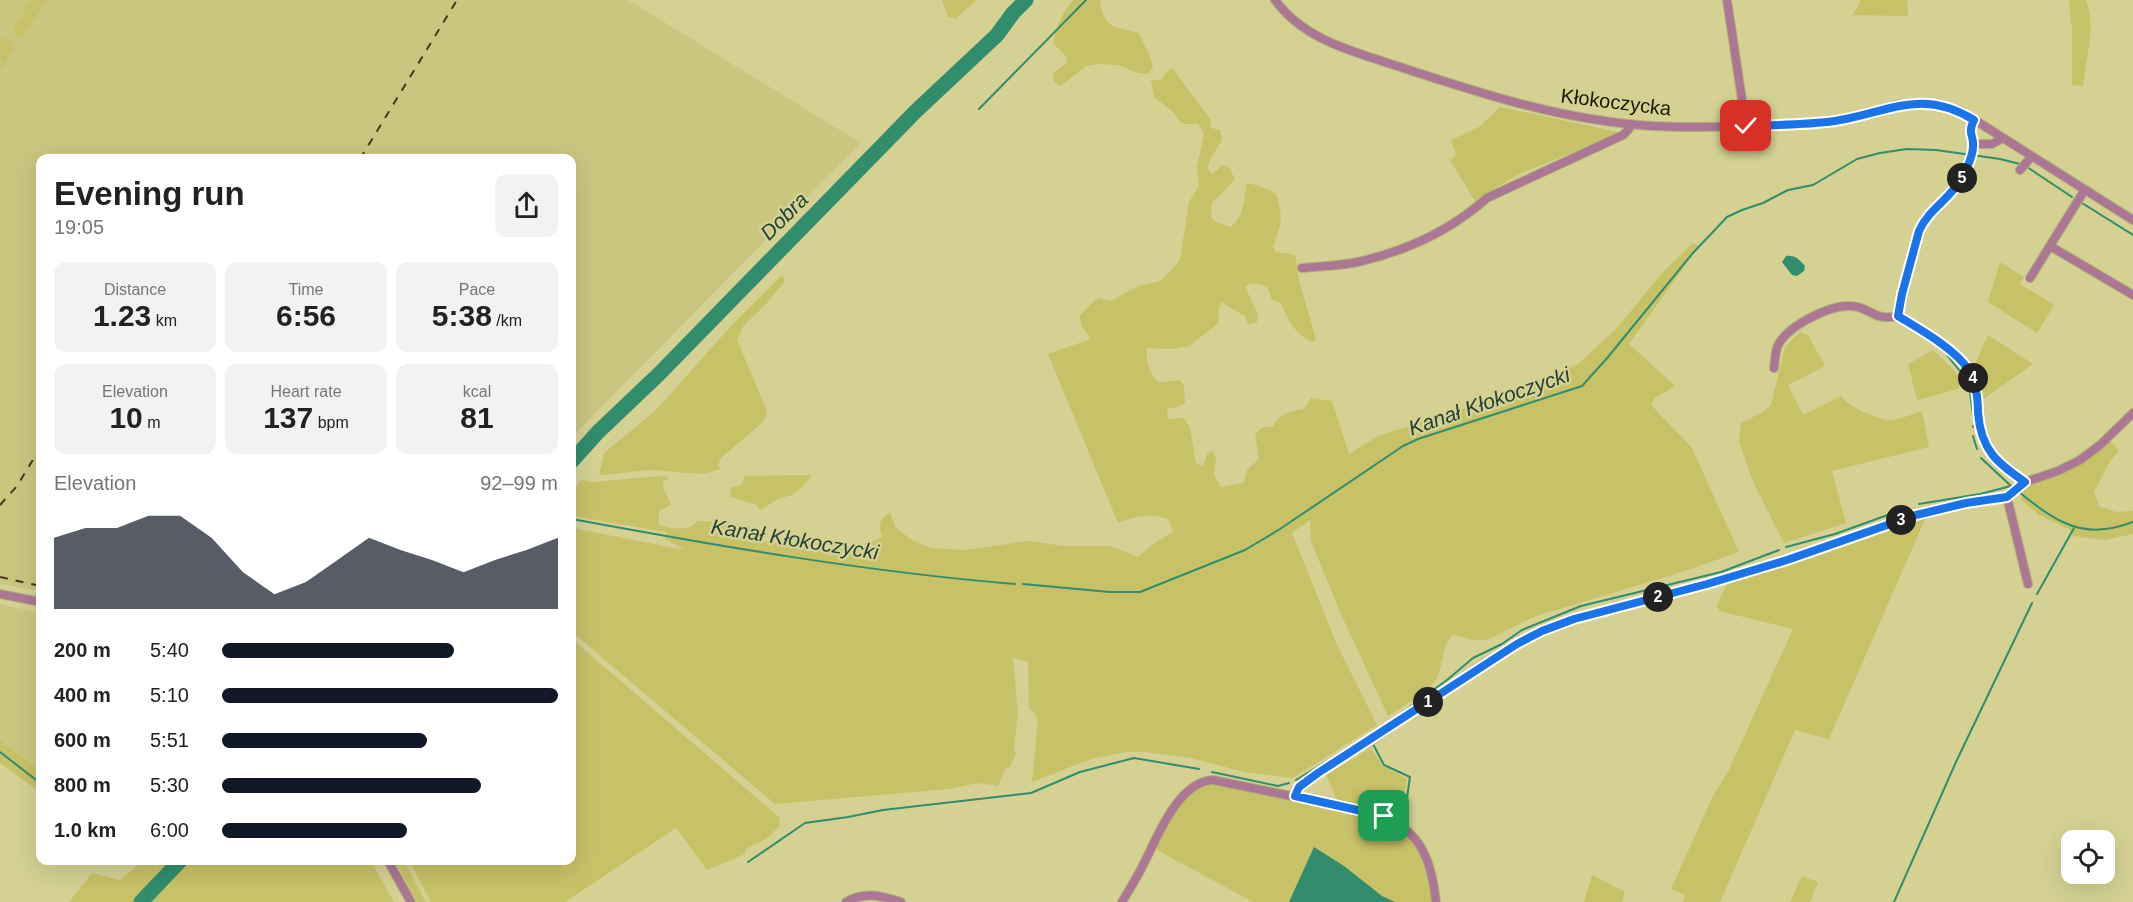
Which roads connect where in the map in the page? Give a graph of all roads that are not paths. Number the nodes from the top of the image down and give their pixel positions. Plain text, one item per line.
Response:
1 (1275, 0) edge
2 (1727, 0) edge
3 (1974, 120) junction
4 (1630, 124) junction
5 (1746, 126) junction
6 (2001, 139) junction
7 (1971, 152) junction
8 (2031, 157) junction
9 (2020, 170) dead end
10 (2084, 190) junction
11 (2133, 220) edge
12 (2050, 246) junction
13 (1302, 268) dead end
14 (2030, 278) dead end
15 (2133, 296) edge
16 (1898, 316) junction
17 (1774, 368) dead end
18 (2133, 412) edge
19 (2025, 482) junction
20 (2007, 497) junction
21 (2028, 584) dead end
22 (0, 594) edge
23 (36, 601) edge
24 (1295, 796) junction
25 (390, 865) edge
26 (411, 902) edge
27 (846, 902) edge
28 (901, 902) edge
29 (1122, 902) edge
30 (1436, 902) edge

1 - 4 street, Kłokoczycka
2 - 5 street
3 - 5 street, Kłokoczycka
3 - 6 street, Kłokoczycka
3 - 7 street
4 - 5 street, Kłokoczycka
4 - 13 street
6 - 7 street
6 - 8 street, Kłokoczycka
7 - 16 street
8 - 9 street
8 - 10 street, Kłokoczycka
10 - 11 street, Kłokoczycka
10 - 12 street
12 - 14 street
12 - 15 street
16 - 17 street
16 - 19 street
18 - 19 street
19 - 20 street
20 - 21 street
20 - 24 street
22 - 23 street
24 - 29 street
24 - 30 street
25 - 26 street
27 - 28 street

